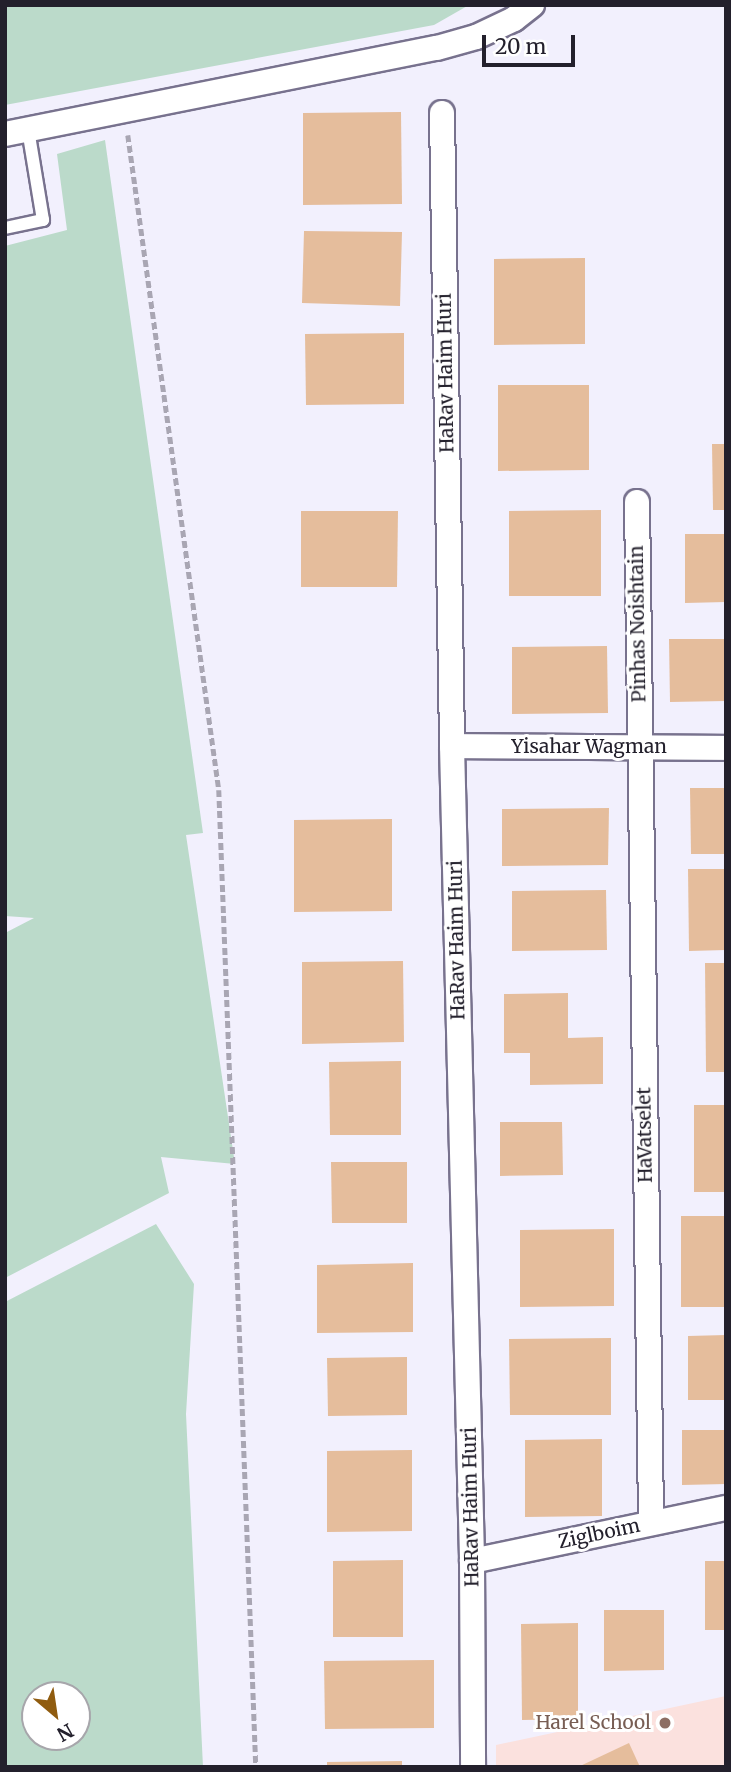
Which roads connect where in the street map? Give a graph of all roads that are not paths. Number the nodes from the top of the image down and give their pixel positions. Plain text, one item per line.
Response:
1 (532, 5) edge
2 (442, 113) dead end
3 (17, 132) edge
4 (5, 228) edge
5 (637, 502) dead end
6 (452, 746) junction
7 (639, 747) junction
8 (726, 748) edge
9 (726, 1508) edge
10 (651, 1523) junction
11 (472, 1562) junction
12 (473, 1767) edge

1 - 3 street
2 - 6 street, HaRav Haim Huri
3 - 4 lane
5 - 7 street, Pinhas Noishtain
6 - 7 street, Yisahar Wagman
6 - 11 street, HaRav Haim Huri
7 - 8 street, Yisahar Wagman
7 - 10 street, HaVatselet
9 - 10 street, Ziglboim
10 - 11 street, Ziglboim
11 - 12 street, HaRav Haim Huri

